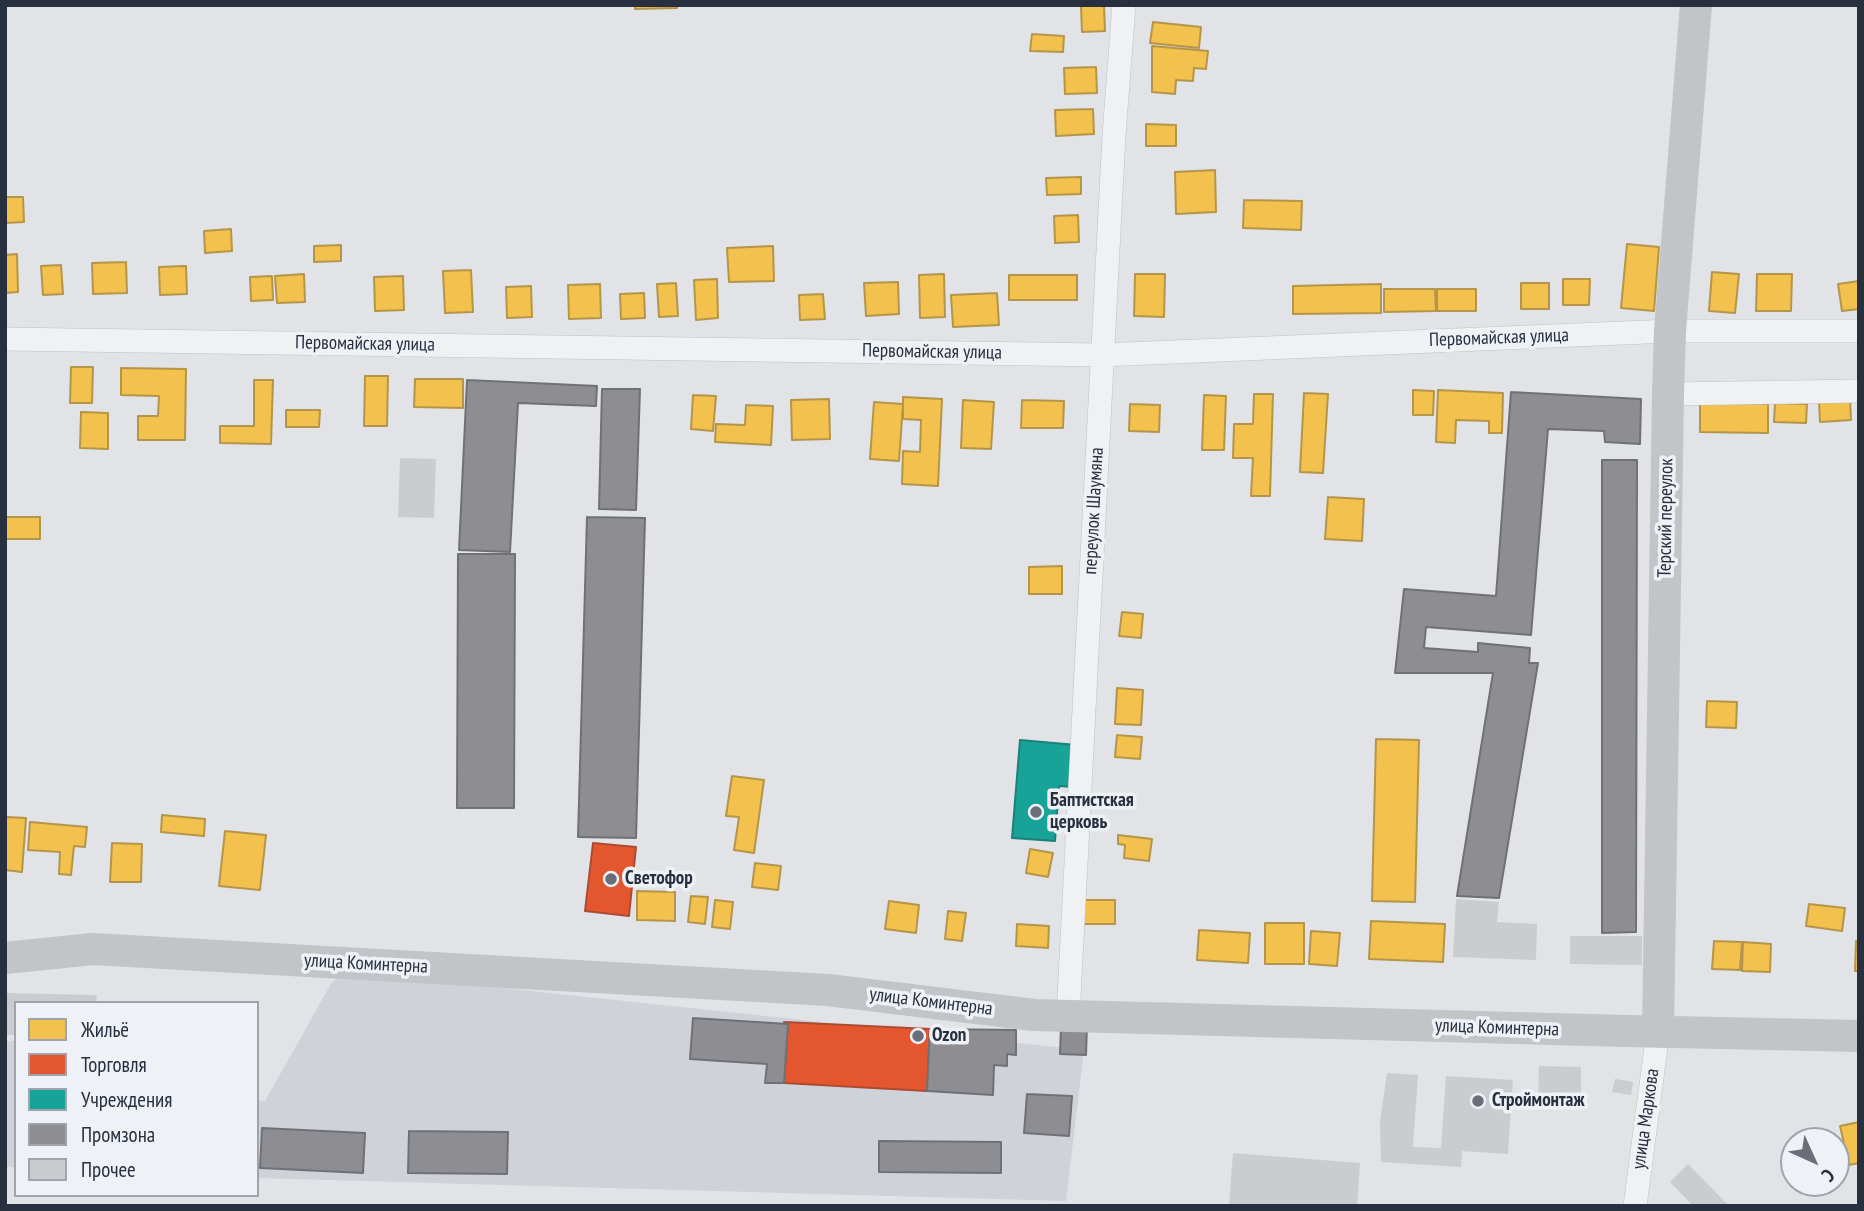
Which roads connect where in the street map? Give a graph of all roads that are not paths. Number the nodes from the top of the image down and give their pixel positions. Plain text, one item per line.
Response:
1 (1124, 5) edge
2 (1696, 5) edge
3 (1670, 331) junction
4 (1859, 331) edge
5 (5, 338) edge
6 (1102, 355) junction
7 (1859, 391) edge
8 (1668, 394) junction
9 (5, 958) edge
10 (1068, 1016) junction
11 (1658, 1032) junction
12 (1859, 1036) edge
13 (1635, 1206) edge

1 - 6 street, переулок Шаумяна
2 - 3 street, Терский переулок
3 - 4 street, Первомайская улица
3 - 6 street, Первомайская улица
3 - 8 street, Терский переулок
5 - 6 street, Первомайская улица
6 - 10 street, переулок Шаумяна
7 - 8 street
8 - 11 street, Терский переулок
9 - 10 street, улица Коминтерна
10 - 11 street, улица Коминтерна
11 - 12 street, улица Коминтерна
11 - 13 street, улица Маркова

